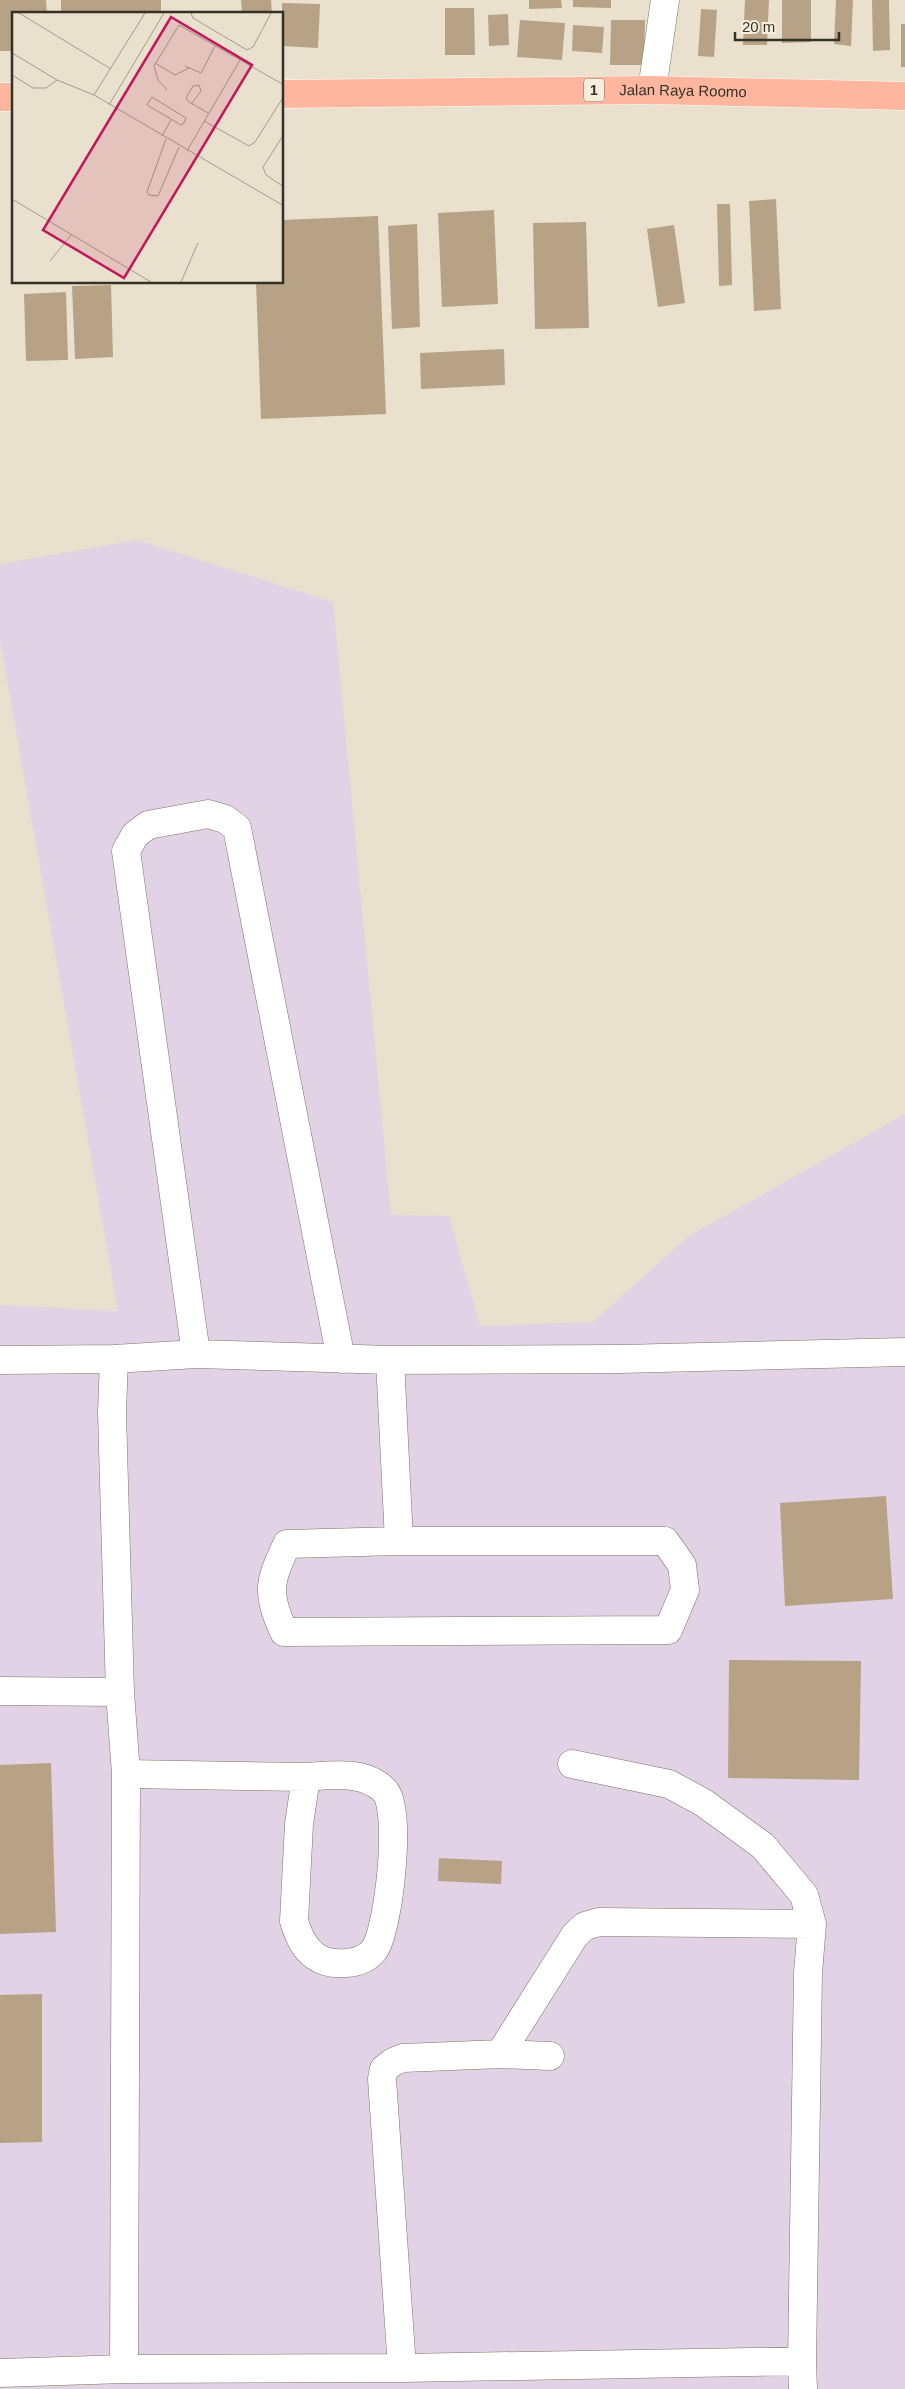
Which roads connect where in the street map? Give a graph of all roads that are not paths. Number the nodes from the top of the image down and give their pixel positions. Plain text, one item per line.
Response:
1 (665, 0) edge
2 (652, 90) junction
3 (284, 94) edge
4 (905, 96) edge
5 (905, 1352) edge
6 (196, 1354) junction
7 (114, 1359) junction
8 (341, 1359) junction
9 (0, 1360) edge
10 (390, 1360) junction
11 (398, 1542) junction
12 (0, 1691) edge
13 (120, 1692) junction
14 (572, 1764) dead end
15 (126, 1774) junction
16 (306, 1778) junction
17 (812, 1924) junction
18 (500, 2054) junction
19 (550, 2056) dead end
20 (802, 2360) junction
21 (402, 2368) junction
22 (124, 2369) junction
23 (0, 2373) edge
24 (802, 2389) edge

1 - 2 lane
2 - 3 highway, Jalan Raya Roomo / 1
2 - 4 highway, Jalan Raya Roomo / 1
5 - 10 lane
6 - 7 lane
6 - 8 lane
6 - 8 lane
7 - 9 lane
7 - 13 lane
8 - 10 lane
10 - 11 lane
11 - 11 lane
12 - 13 lane
13 - 15 lane
14 - 17 lane
15 - 16 lane
15 - 22 lane
16 - 16 lane
17 - 18 lane
17 - 20 lane
18 - 19 lane
18 - 21 lane
20 - 21 lane
20 - 24 lane
21 - 22 lane
22 - 23 lane

